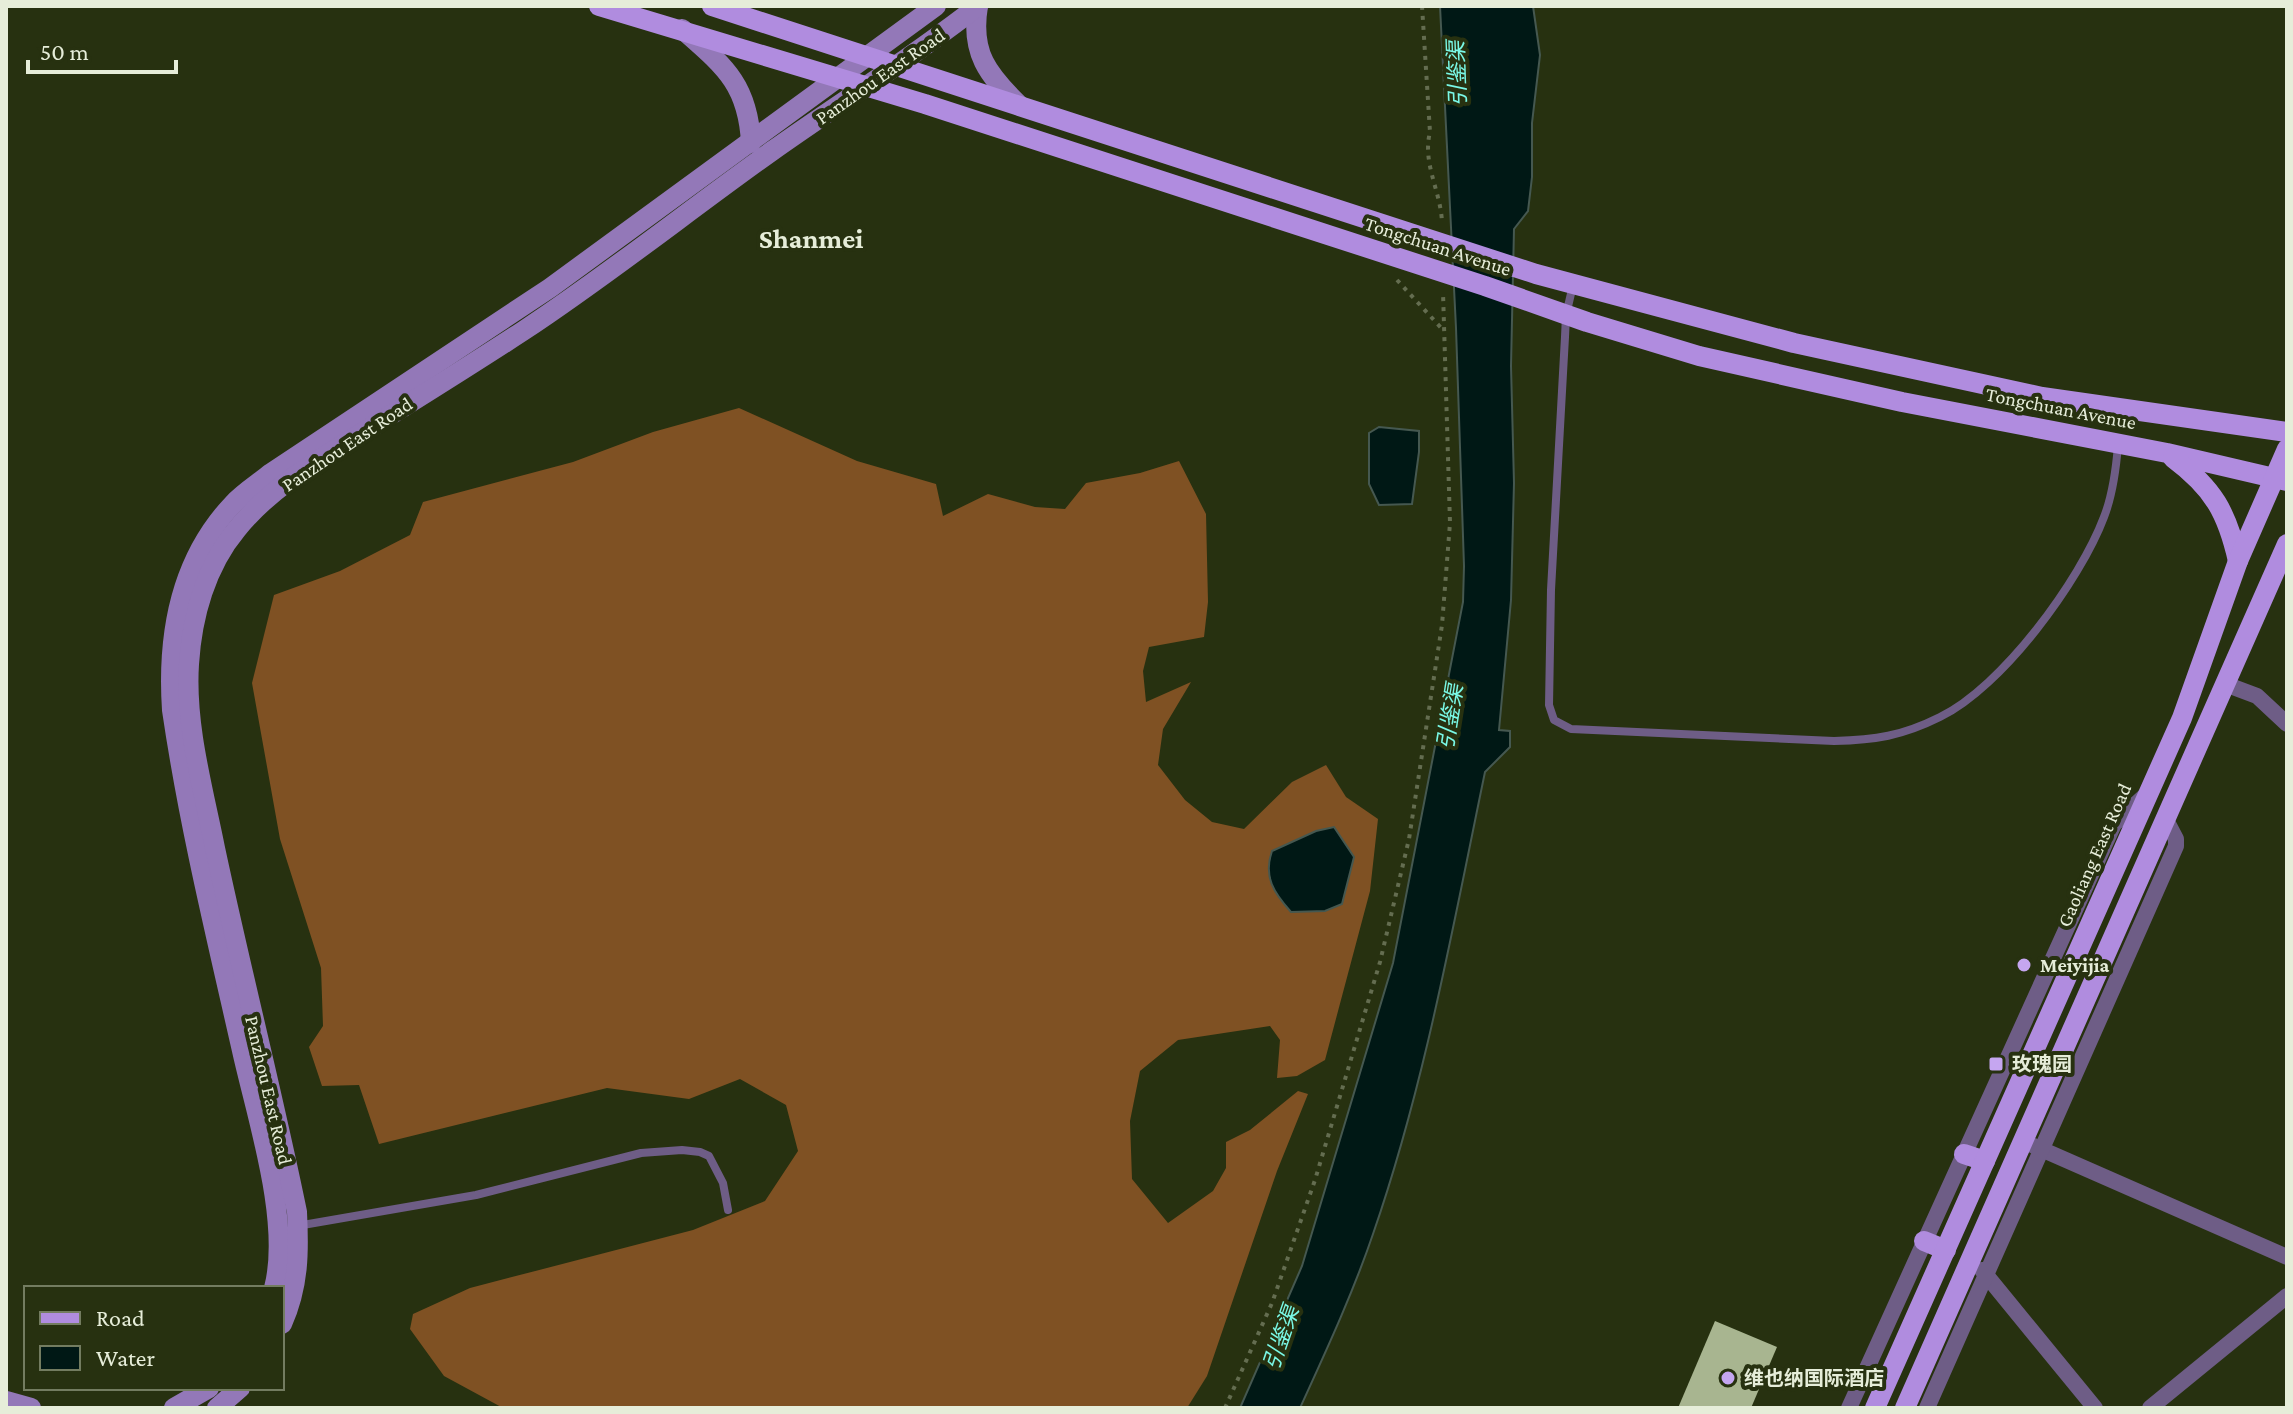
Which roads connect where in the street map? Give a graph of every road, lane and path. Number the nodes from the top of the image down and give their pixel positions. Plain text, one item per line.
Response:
1 (599, 6) edge
2 (712, 6) edge
3 (936, 6) edge
4 (978, 6) edge
5 (1422, 6) edge
6 (634, 11) edge
7 (682, 29) junction
8 (865, 57) junction
9 (895, 68) junction
10 (839, 77) junction
11 (867, 86) junction
12 (1020, 106) junction
13 (751, 143) junction
14 (1442, 234) dead end
15 (1397, 280) dead end
16 (1574, 284) junction
17 (1443, 290) dead end
18 (1566, 315) junction
19 (1444, 332) junction
20 (2287, 432) edge
21 (2118, 443) junction
22 (2287, 449) edge
23 (2167, 453) junction
24 (2281, 480) edge
25 (2287, 544) edge
26 (2238, 561) junction
27 (2225, 684) junction
28 (2182, 718) junction
29 (2287, 724) edge
30 (2207, 727) junction
31 (2165, 818) junction
32 (2040, 1012) junction
33 (2021, 1141) junction
34 (2042, 1149) junction
35 (1964, 1154) junction
36 (1985, 1161) junction
37 (728, 1210) dead end
38 (298, 1226) junction
39 (277, 1230) junction
40 (1924, 1241) junction
41 (1946, 1250) junction
42 (1970, 1257) junction
43 (2287, 1257) edge
44 (1987, 1275) junction
45 (274, 1286) edge
46 (2287, 1296) edge
47 (284, 1318) edge
48 (206, 1390) edge
49 (238, 1390) edge
50 (6, 1401) edge
51 (31, 1408) edge
52 (174, 1408) edge
53 (217, 1408) edge
54 (1225, 1408) edge
55 (1849, 1408) edge
56 (1875, 1408) edge
57 (1905, 1408) edge
58 (1927, 1408) edge
59 (2095, 1408) edge
60 (2150, 1408) edge

1 - 6 main road, Tongchuan Avenue
2 - 8 main road, Tongchuan Avenue
3 - 8 main road, Panzhou East Road
4 - 9 main road, Panzhou East Road
4 - 12 main road
5 - 14 path
6 - 7 main road, Tongchuan Avenue
7 - 10 main road, Tongchuan Avenue
7 - 13 main road
8 - 9 main road, Tongchuan Avenue
8 - 10 main road, Panzhou East Road
9 - 11 main road, Panzhou East Road
9 - 12 main road, Tongchuan Avenue
10 - 11 main road, Tongchuan Avenue
10 - 13 main road, Panzhou East Road
11 - 18 main road, Tongchuan Avenue
11 - 38 main road, Panzhou East Road
12 - 16 main road, Tongchuan Avenue
13 - 39 main road, Panzhou East Road
15 - 19 path
16 - 18 lane
16 - 20 main road, Tongchuan Avenue
17 - 19 path
18 - 21 main road, Tongchuan Avenue
18 - 21 lane
19 - 54 path
21 - 23 main road, Tongchuan Avenue
22 - 24 main road, Gaoliang East Road
23 - 24 main road, Tongchuan Avenue
23 - 26 main road
24 - 26 main road, Gaoliang East Road
25 - 27 main road
26 - 28 main road, Gaoliang East Road
27 - 29 street
27 - 30 main road
28 - 30 main road
28 - 32 main road, Gaoliang East Road
30 - 31 main road
31 - 33 main road
31 - 34 street
32 - 35 street
32 - 36 main road, Gaoliang East Road
33 - 34 street
33 - 42 main road
34 - 43 street
34 - 44 street
35 - 36 main road
35 - 40 street
36 - 41 main road, Gaoliang East Road
37 - 38 lane
38 - 39 lane
38 - 47 main road, Panzhou East Road
39 - 45 main road, Panzhou East Road
40 - 41 main road
40 - 55 street
41 - 56 main road, Gaoliang East Road
42 - 44 street
42 - 57 main road
44 - 58 street
44 - 59 street
46 - 60 street
48 - 52 main road
49 - 53 main road
50 - 51 main road

